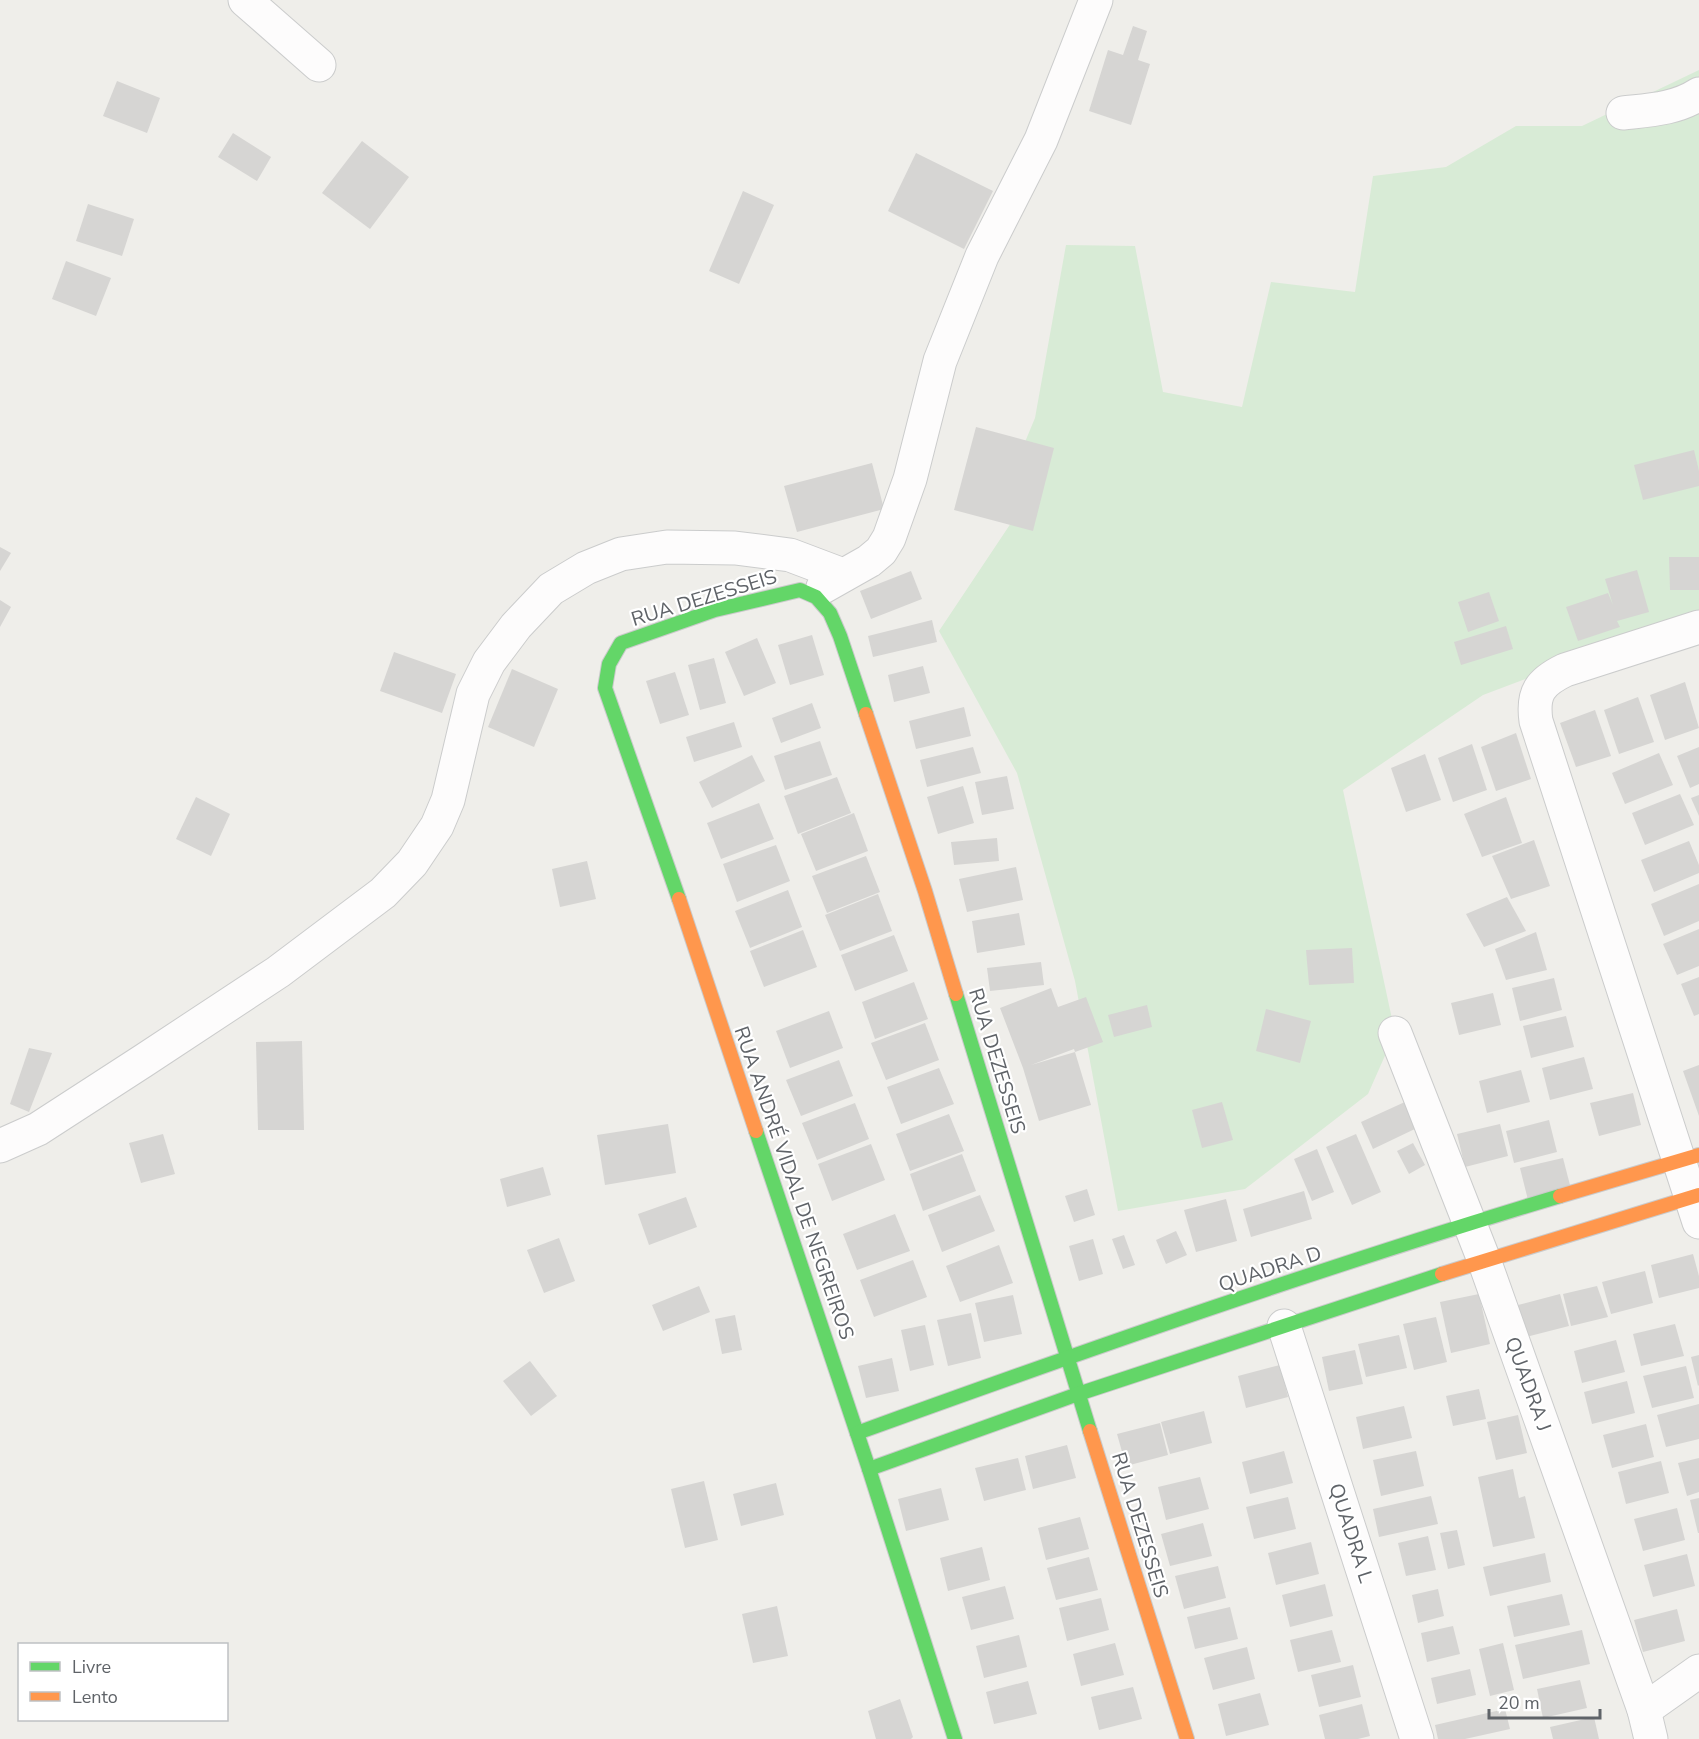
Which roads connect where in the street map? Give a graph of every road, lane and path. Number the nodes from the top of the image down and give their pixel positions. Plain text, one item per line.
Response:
1 (245, 0) edge
2 (1096, 0) edge
3 (319, 65) dead end
4 (1699, 94) edge
5 (1623, 113) dead end
6 (843, 575) junction
7 (812, 594) junction
8 (1699, 627) edge
9 (621, 643) joint
10 (1395, 1033) dead end
11 (0, 1146) edge
12 (1688, 1158) edge
13 (1696, 1205) edge
14 (1470, 1223) junction
15 (1484, 1260) junction
16 (1284, 1326) junction
17 (1067, 1357) junction
18 (1078, 1394) junction
19 (857, 1433) junction
20 (869, 1469) junction
21 (1699, 1671) edge
22 (1648, 1725) edge
23 (955, 1739) edge
24 (1187, 1739) edge
25 (1417, 1739) edge

1 - 3 street
2 - 6 street
4 - 5 street
6 - 7 street
6 - 11 street
7 - 9 street, RUA DEZESSEIS
7 - 17 street, RUA DEZESSEIS
8 - 12 street
9 - 19 street, RUA ANDRÉ VIDAL DE NEGREIROS
10 - 14 street, QUADRA J
12 - 13 street
12 - 14 street, QUADRA D
13 - 15 street
14 - 15 street, QUADRA J
14 - 17 street, QUADRA D
15 - 16 street
15 - 22 street, QUADRA J
16 - 18 street
16 - 25 street, QUADRA L
17 - 18 street, RUA DEZESSEIS
17 - 19 street, QUADRA D
18 - 20 street
18 - 24 street, RUA DEZESSEIS
19 - 20 street, RUA ANDRÉ VIDAL DE NEGREIROS
20 - 23 street, RUA ANDRÉ VIDAL DE NEGREIROS
21 - 22 street

